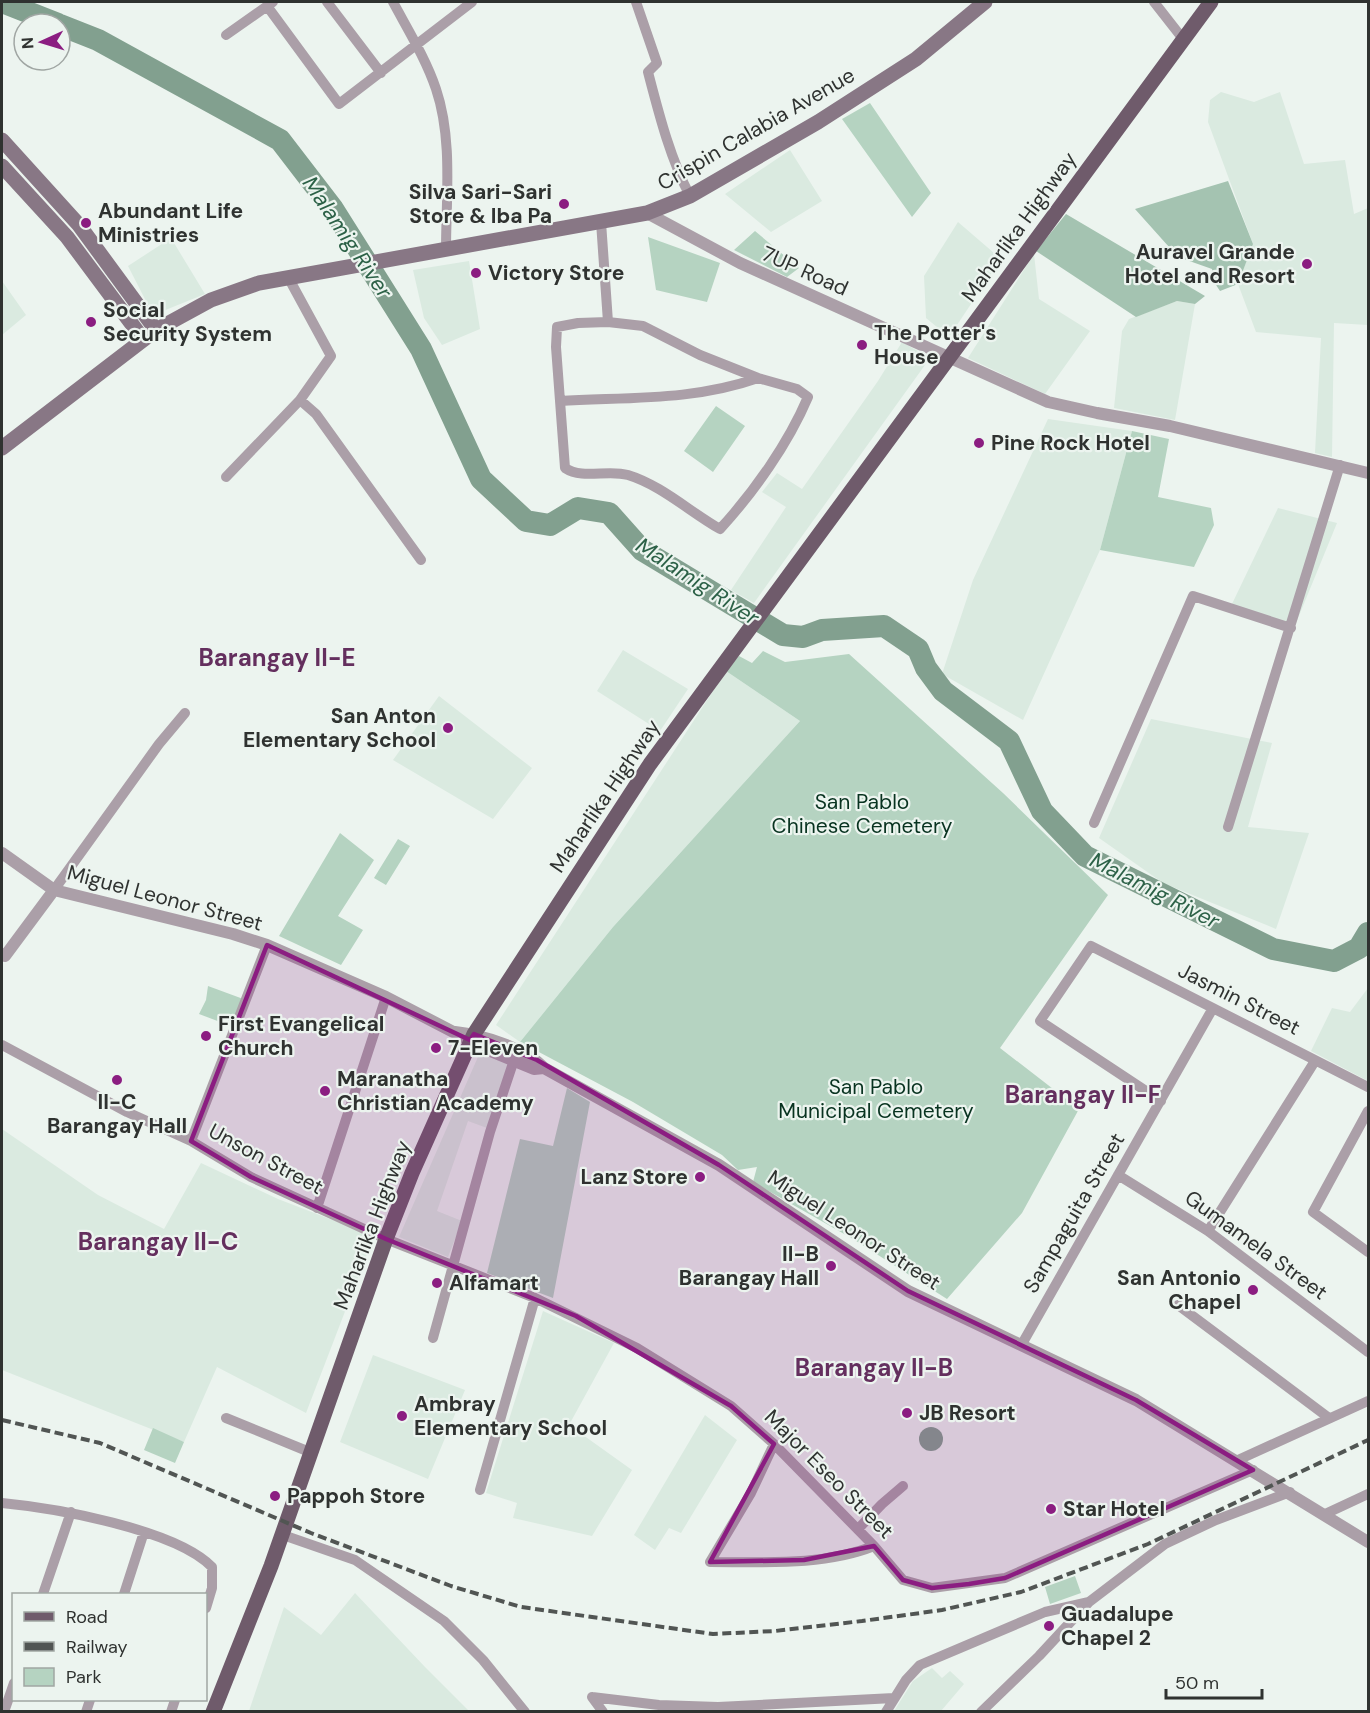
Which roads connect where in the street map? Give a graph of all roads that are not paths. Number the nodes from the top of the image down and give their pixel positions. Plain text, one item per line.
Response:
1 (327, 2) edge
2 (393, 2) edge
3 (472, 2) edge
4 (636, 2) edge
5 (985, 2) edge
6 (1154, 2) edge
7 (1210, 2) edge
8 (270, 4) edge
9 (226, 34) dead end
10 (1183, 39) junction
11 (416, 46) junction
12 (381, 73) junction
13 (2, 140) edge
14 (2, 166) edge
15 (690, 196) junction
16 (647, 213) junction
17 (601, 222) junction
18 (80, 225) junction
19 (67, 237) junction
20 (446, 250) junction
21 (288, 277) junction
22 (608, 322) junction
23 (149, 334) junction
24 (950, 357) junction
25 (758, 378) junction
26 (300, 400) junction
27 (560, 401) junction
28 (2, 448) edge
29 (1340, 465) junction
30 (1368, 473) edge
31 (226, 477) dead end
32 (421, 560) dead end
33 (1290, 628) junction
34 (185, 713) dead end
35 (1094, 823) dead end
36 (1228, 827) dead end
37 (2, 853) edge
38 (54, 890) junction
39 (267, 945) junction
40 (3, 957) edge
41 (386, 998) junction
42 (1213, 1008) junction
43 (472, 1037) junction
44 (2, 1045) edge
45 (514, 1060) junction
46 (1315, 1061) junction
47 (544, 1068) junction
48 (1368, 1087) edge
49 (1161, 1101) junction
50 (1368, 1111) edge
51 (191, 1141) junction
52 (1118, 1174) junction
53 (317, 1208) junction
54 (1208, 1231) junction
55 (386, 1239) junction
56 (1368, 1252) edge
57 (454, 1266) junction
58 (535, 1298) junction
59 (1178, 1305) dead end
60 (433, 1338) dead end
61 (1022, 1344) junction
62 (1368, 1352) edge
63 (1368, 1401) edge
64 (226, 1418) dead end
65 (1329, 1418) junction
66 (774, 1444) junction
67 (312, 1453) junction
68 (1238, 1460) junction
69 (1253, 1470) junction
70 (903, 1486) dead end
71 (480, 1490) dead end
72 (1290, 1492) junction
73 (1368, 1494) edge
74 (2, 1503) edge
75 (71, 1512) junction
76 (1323, 1515) junction
77 (858, 1529) junction
78 (144, 1532) junction
79 (283, 1535) junction
80 (1368, 1542) edge
81 (874, 1546) junction
82 (43, 1593) edge
83 (124, 1593) edge
84 (1089, 1602) junction
85 (207, 1605) edge
86 (12, 1689) edge
87 (894, 1698) junction
88 (4, 1712) edge
89 (213, 1712) edge
90 (525, 1712) edge
91 (603, 1712) edge
92 (886, 1712) edge
93 (981, 1712) edge

1 - 12 street
2 - 11 street
3 - 11 street
4 - 15 street
5 - 15 main road, Crispin Calabia Avenue
6 - 10 street
7 - 10 main road, Maharlika Highway
8 - 9 street
8 - 12 street
10 - 24 main road, Maharlika Highway
11 - 12 street
11 - 20 street
13 - 18 main road
14 - 19 main road
15 - 16 main road, Crispin Calabia Avenue
16 - 17 main road, Crispin Calabia Avenue
16 - 24 street, 7UP Road
17 - 20 main road, Crispin Calabia Avenue
17 - 22 street
18 - 19 main road
18 - 23 main road
19 - 23 main road
20 - 21 main road, Crispin Calabia Avenue
21 - 23 main road, Crispin Calabia Avenue
21 - 26 street
22 - 25 street
22 - 27 street
23 - 28 main road, Crispin Calabia Avenue
24 - 29 street, 7UP Road
24 - 43 main road, Maharlika Highway
25 - 27 street
25 - 27 street
26 - 31 street
26 - 32 street
29 - 30 street, 7UP Road
29 - 33 street
33 - 35 street
33 - 36 street
34 - 38 street
37 - 38 street, Miguel Leonor Street
38 - 39 street, Miguel Leonor Street
38 - 40 street
39 - 41 street, Miguel Leonor Street
39 - 51 street
41 - 43 street, Miguel Leonor Street
41 - 53 street
42 - 46 street, Jasmin Street
42 - 49 street, Sampaguita Street
42 - 49 street, Jasmin Street
43 - 45 street, Miguel Leonor Street
43 - 47 street, Miguel Leonor Street
43 - 55 main road, Maharlika Highway
44 - 51 street, Unson Street
45 - 47 street, Miguel Leonor Street
45 - 57 street
46 - 48 street, Jasmin Street
46 - 54 street
47 - 61 street, Miguel Leonor Street
49 - 52 street, Sampaguita Street
50 - 56 street
51 - 53 street, Unson Street
52 - 54 street, Gumamela Street
52 - 61 street, Sampaguita Street
53 - 55 street, Unson Street
54 - 62 street, Gumamela Street
55 - 57 street, Major Eseo Street
55 - 67 main road, Maharlika Highway
57 - 58 street, Major Eseo Street
57 - 60 street
58 - 66 street, Major Eseo Street
58 - 71 street
59 - 65 street
61 - 68 street, Miguel Leonor Street
63 - 65 street
64 - 67 street
65 - 68 street
66 - 77 street, Major Eseo Street
66 - 81 street
67 - 79 main road, Maharlika Highway
68 - 69 street, Miguel Leonor Street
69 - 72 street, Miguel Leonor Street
69 - 81 street, Major Eseo Street
70 - 77 street
72 - 76 street, Miguel Leonor Street
72 - 84 street
73 - 76 street
74 - 75 street
75 - 78 street
75 - 82 street
76 - 80 street, Miguel Leonor Street
77 - 81 street, Major Eseo Street
78 - 83 street
78 - 85 street
79 - 89 main road, Maharlika Highway
79 - 90 street
84 - 87 street
84 - 93 street
86 - 88 street
87 - 91 street
87 - 92 street

